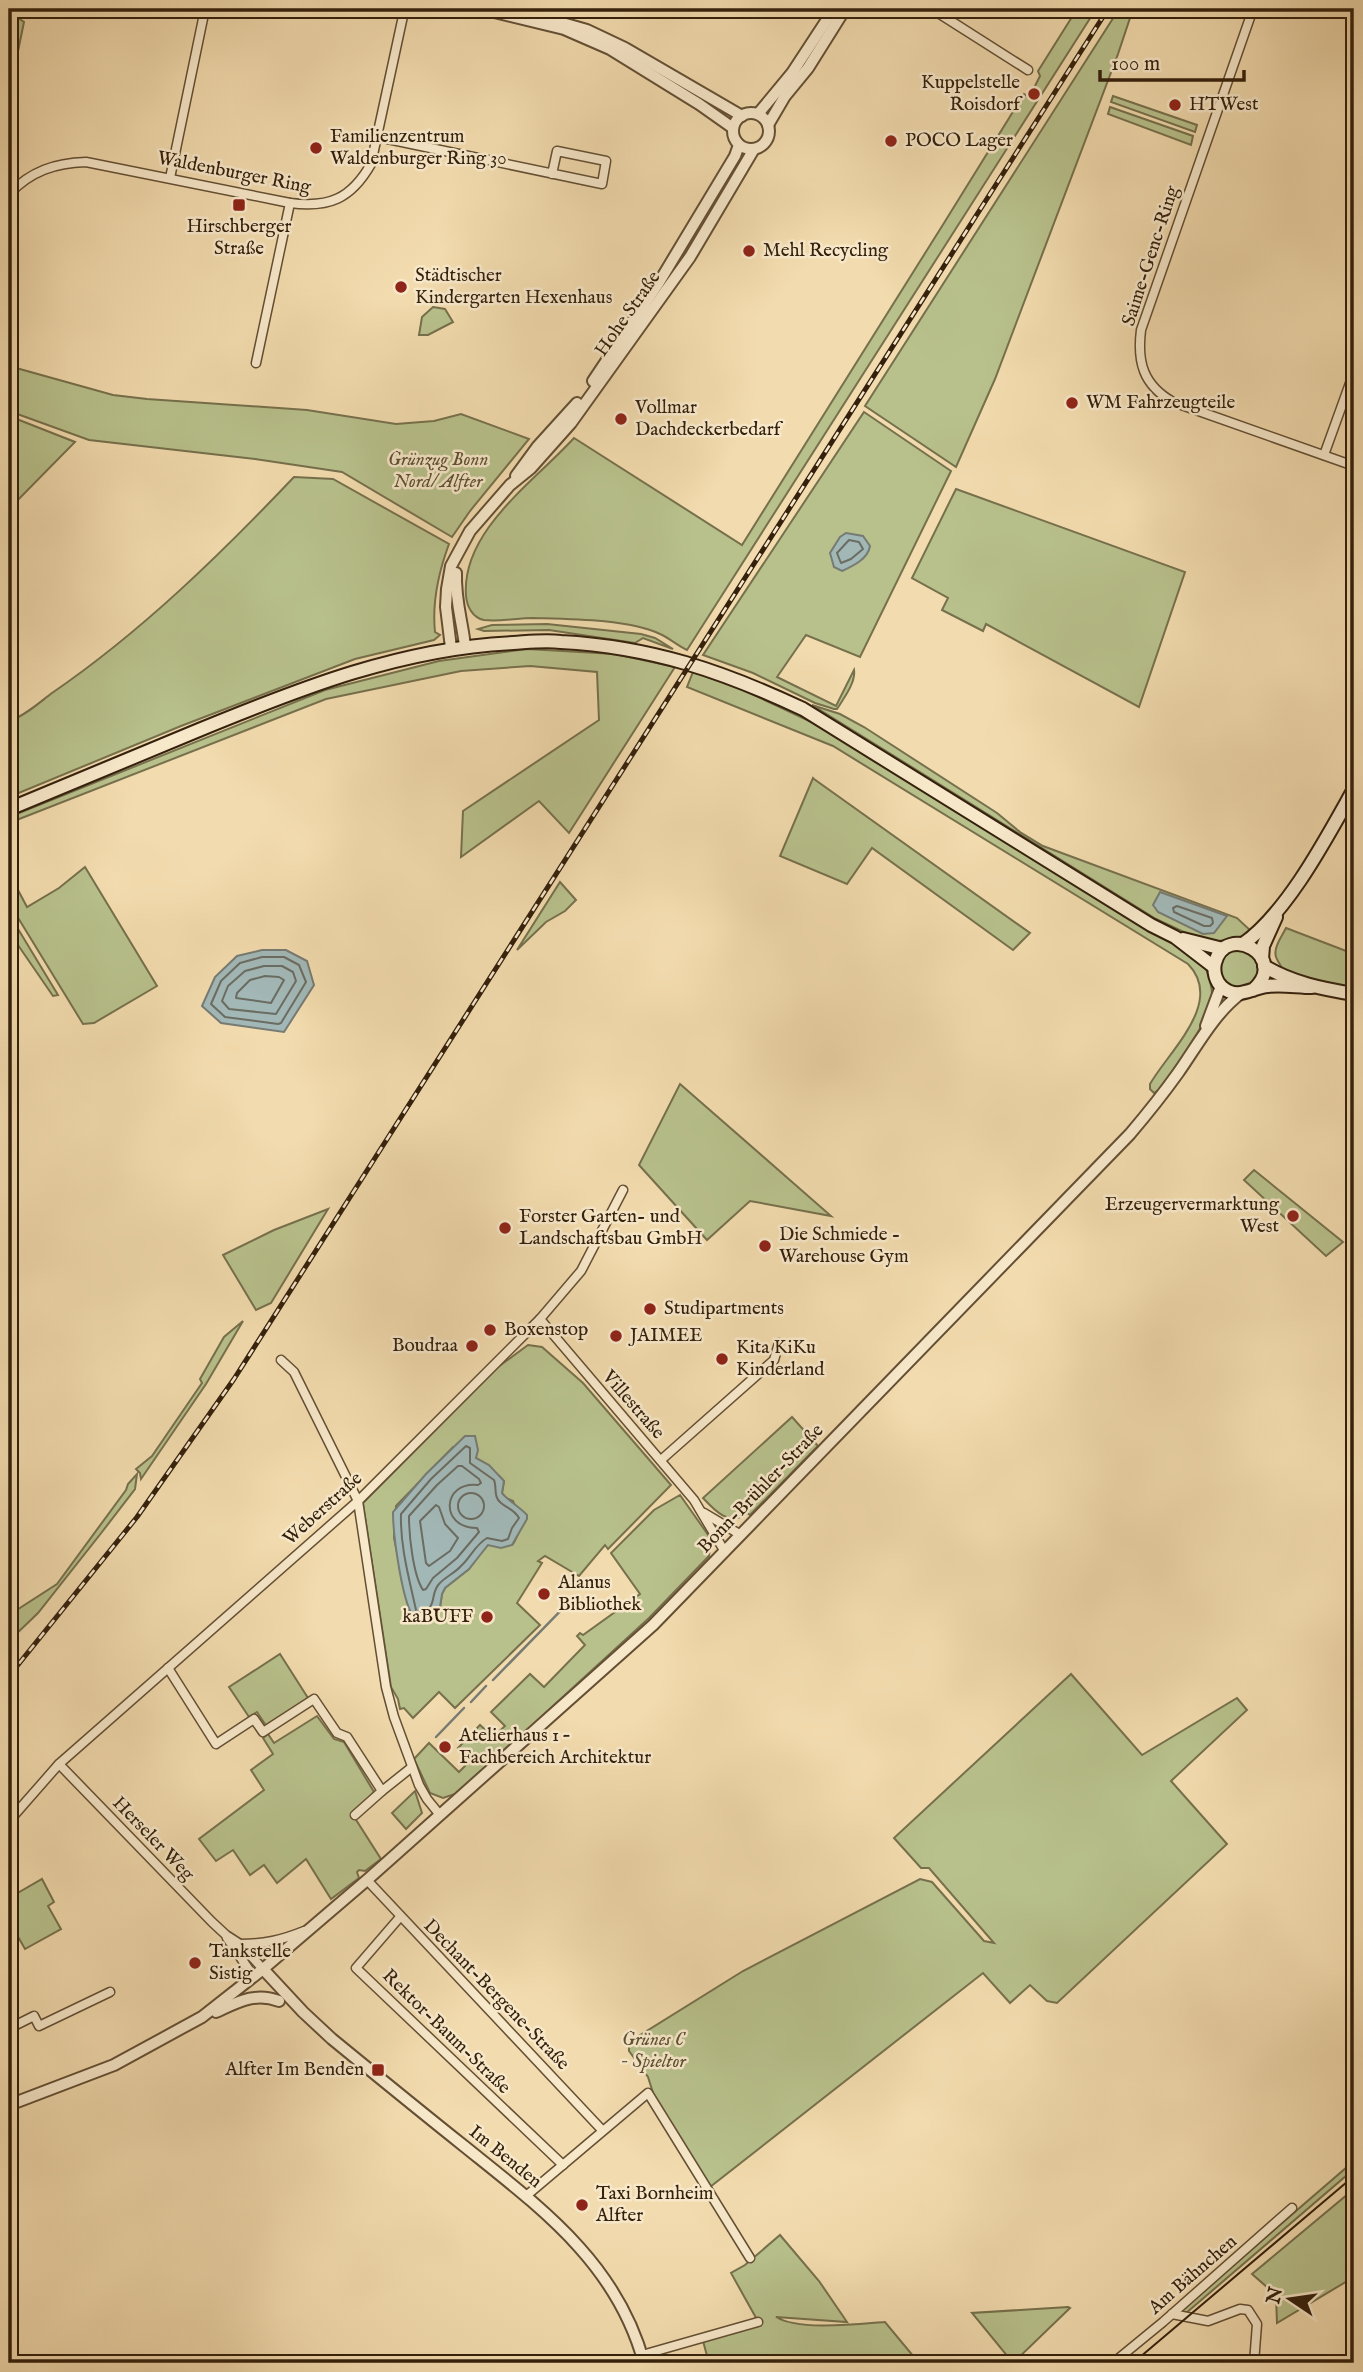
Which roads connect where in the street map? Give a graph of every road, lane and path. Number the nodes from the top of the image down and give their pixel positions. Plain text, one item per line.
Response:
1 (205, 9) edge
2 (407, 9) edge
3 (482, 9) edge
4 (513, 9) edge
5 (834, 9) edge
6 (845, 9) edge
7 (932, 9) edge
8 (1253, 9) edge
9 (545, 17) edge
10 (1028, 70) dead end
11 (758, 114) junction
12 (742, 116) junction
13 (768, 124) junction
14 (733, 128) junction
15 (378, 137) junction
16 (739, 145) junction
17 (754, 149) junction
18 (552, 174) junction
19 (170, 178) junction
20 (9, 194) edge
21 (290, 203) junction
22 (256, 363) dead end
23 (1354, 372) edge
24 (568, 420) junction
25 (1324, 455) junction
26 (1354, 466) edge
27 (459, 552) junction
28 (465, 646) junction
29 (450, 648) junction
30 (1354, 789) edge
31 (9, 809) edge
32 (1282, 904) junction
33 (1175, 937) junction
34 (1243, 944) junction
35 (1223, 949) junction
36 (1263, 963) junction
37 (1214, 967) junction
38 (1221, 986) junction
39 (1312, 987) junction
40 (1253, 990) junction
41 (1240, 994) junction
42 (1354, 994) edge
43 (1200, 1038) junction
44 (623, 1190) dead end
45 (540, 1319) junction
46 (779, 1343) dead end
47 (281, 1360) dead end
48 (661, 1460) junction
49 (358, 1502) junction
50 (702, 1511) junction
51 (741, 1535) junction
52 (725, 1552) junction
53 (168, 1668) junction
54 (59, 1764) junction
55 (412, 1767) junction
56 (382, 1791) junction
57 (355, 1815) dead end
58 (440, 1815) junction
59 (9, 1821) edge
60 (367, 1880) junction
61 (400, 1917) junction
62 (310, 1928) junction
63 (226, 1935) junction
64 (240, 1944) junction
65 (263, 1969) junction
66 (254, 1977) junction
67 (110, 1992) dead end
68 (279, 2001) junction
69 (303, 2012) junction
70 (202, 2017) junction
71 (10, 2024) edge
72 (9, 2105) edge
73 (602, 2130) junction
74 (563, 2165) junction
75 (526, 2196) junction
76 (1292, 2208) dead end
77 (750, 2258) dead end
78 (1172, 2314) junction
79 (758, 2322) dead end
80 (643, 2359) edge
81 (1113, 2363) edge
82 (1254, 2363) edge

1 - 19 street
2 - 15 street, Waldenburger Ring
3 - 9 street
4 - 9 street
5 - 11 street
6 - 13 street
7 - 10 street
8 - 25 street, Saime-Genc-Ring
9 - 12 street
9 - 14 street
11 - 12 street
11 - 13 street
12 - 14 street
13 - 17 street
14 - 16 street
15 - 18 street
15 - 21 street, Waldenburger Ring
16 - 17 street
16 - 24 street, Hohe Straße
17 - 24 street, Hohe Straße
18 - 18 street
19 - 20 street, Waldenburger Ring
19 - 21 street, Waldenburger Ring
21 - 22 street
23 - 25 street
24 - 27 street, Hohe Straße
25 - 26 street, Saime-Genc-Ring
27 - 28 street, Hohe Straße
27 - 29 street, Hohe Straße
28 - 29 main road
28 - 33 main road
29 - 31 main road
30 - 32 main road
32 - 34 main road
32 - 36 main road
33 - 35 main road
33 - 37 main road
34 - 35 main road
34 - 36 main road
35 - 37 main road
36 - 39 main road
36 - 40 main road
37 - 38 main road
38 - 41 main road
38 - 43 street, Bonn-Brühler-Straße
39 - 40 main road
39 - 42 main road
40 - 41 main road
41 - 43 street, Bonn-Brühler-Straße
43 - 51 street, Bonn-Brühler-Straße
44 - 45 street, Weberstraße
45 - 48 street, Villestraße
45 - 49 street, Weberstraße
46 - 48 street
47 - 49 street
48 - 50 street, Villestraße
49 - 53 street, Weberstraße
49 - 55 street
50 - 51 street, Villestraße
50 - 52 street, Villestraße
51 - 52 street, Bonn-Brühler-Straße
52 - 58 street, Bonn-Brühler-Straße
53 - 54 street, Weberstraße
53 - 56 street
54 - 59 street, Weberstraße
54 - 63 street, Herseler Weg
55 - 56 street
55 - 58 street
56 - 57 street
58 - 60 street, Bonn-Brühler-Straße
60 - 61 street, Dechant-Bergene-Straße
60 - 62 street, Bonn-Brühler-Straße
61 - 73 street, Dechant-Bergene-Straße
61 - 74 street, Rektor-Baum-Straße
62 - 64 street, Bonn-Brühler-Straße
62 - 65 street, Bonn-Brühler-Straße
63 - 64 street, Herseler Weg
63 - 66 street, Herseler Weg
64 - 65 street, Herseler Weg
65 - 66 street, Bonn-Brühler-Straße
65 - 69 street, Im Benden
66 - 68 street, Im Benden
66 - 70 street, Bonn-Brühler-Straße
67 - 71 street
68 - 69 street, Im Benden
68 - 70 street
69 - 75 street, Im Benden
70 - 72 street, Bonn-Brühler-Straße
73 - 74 street
73 - 77 street
74 - 75 street
75 - 80 street, Im Benden
76 - 78 street, Am Bähnchen
78 - 81 street, Am Bähnchen
78 - 82 street
79 - 80 street

